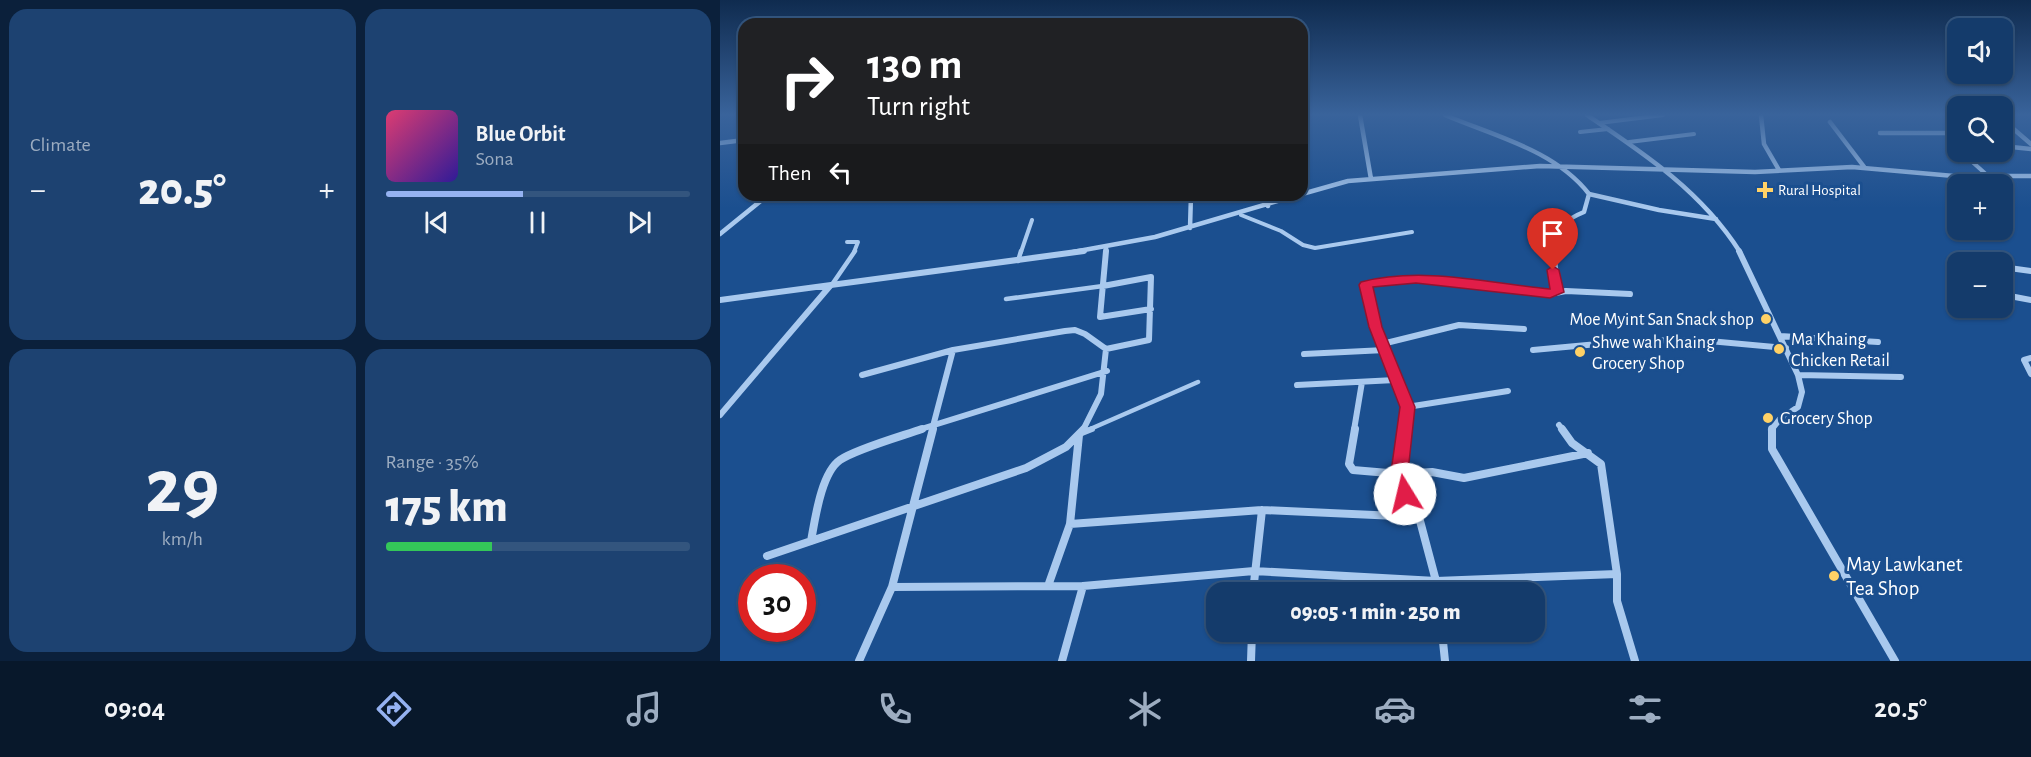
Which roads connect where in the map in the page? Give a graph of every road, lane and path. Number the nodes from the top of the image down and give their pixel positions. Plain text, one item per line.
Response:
1 (1365, 146) edge
2 (1516, 146) edge
3 (1634, 146) edge
4 (1765, 146) edge
5 (1848, 146) edge
6 (2013, 147) edge
7 (2031, 149) edge
8 (1972, 162) edge
9 (1562, 166) junction
10 (1865, 168) junction
11 (1664, 169) junction
12 (1779, 170) junction
13 (1986, 174) edge
14 (1947, 175) edge
15 (2013, 176) edge
16 (2031, 176) edge
17 (1371, 179) junction
18 (1308, 191) edge
19 (1589, 194) junction
20 (761, 201) edge
21 (1191, 201) edge
22 (1267, 201) edge
23 (1281, 201) edge
24 (1268, 206) junction
25 (1241, 215) junction
26 (1716, 219) junction
27 (1032, 220) dead end
28 (1190, 228) junction
29 (1412, 232) dead end
30 (720, 234) edge
31 (846, 242) dead end
32 (1106, 248) junction
33 (1018, 261) junction
34 (2013, 269) edge
35 (2031, 271) edge
36 (831, 286) junction
37 (1103, 286) junction
38 (1558, 292) junction
39 (1630, 294) dead end
40 (2015, 297) dead end
41 (1006, 299) dead end
42 (720, 300) edge
43 (2031, 300) edge
44 (1151, 309) junction
45 (1524, 329) dead end
46 (1780, 336) junction
47 (1878, 342) dead end
48 (1383, 347) junction
49 (1786, 348) junction
50 (1106, 349) junction
51 (953, 350) junction
52 (1533, 350) dead end
53 (1304, 354) dead end
54 (2031, 358) edge
55 (1107, 370) junction
56 (2031, 374) edge
57 (862, 375) dead end
58 (1798, 375) junction
59 (1901, 377) dead end
60 (1395, 380) junction
61 (1198, 382) dead end
62 (1362, 382) junction
63 (1296, 385) dead end
64 (1508, 391) dead end
65 (1407, 407) junction
66 (720, 415) edge
67 (935, 424) junction
68 (1559, 425) dead end
69 (1079, 435) junction
70 (1588, 453) junction
71 (1400, 474) junction
72 (911, 507) junction
73 (1262, 510) junction
74 (1419, 517) junction
75 (1070, 524) junction
76 (811, 541) junction
77 (767, 556) dead end
78 (1254, 571) junction
79 (1617, 574) junction
80 (1436, 581) junction
81 (1253, 582) edge
82 (1048, 586) junction
83 (1083, 586) junction
84 (892, 587) junction
85 (1252, 642) edge
86 (1443, 642) edge
87 (859, 661) edge
88 (1062, 661) edge
89 (1251, 661) edge
90 (1445, 661) edge
91 (1635, 661) edge
92 (1895, 661) edge

1 - 17 street
2 - 9 street
3 - 11 street
4 - 12 street
5 - 10 street
6 - 7 street
8 - 13 lane
9 - 11 street
9 - 17 street
9 - 19 street
10 - 12 street
10 - 14 street
11 - 12 street
11 - 26 street
15 - 16 street
17 - 18 street
19 - 26 street
19 - 38 street
20 - 30 street
21 - 28 street
22 - 24 street
23 - 24 street
24 - 25 street
25 - 28 street
25 - 29 lane
26 - 46 street
27 - 33 lane
28 - 32 street
31 - 36 lane
32 - 33 street
32 - 37 street
33 - 36 street
34 - 35 street
36 - 42 street
36 - 66 street
37 - 41 lane
37 - 44 street
37 - 44 street
38 - 39 street
38 - 48 street
40 - 43 street
44 - 50 street
45 - 48 street
46 - 47 street
46 - 49 street
48 - 53 street
48 - 60 street
49 - 52 street
49 - 58 street
50 - 51 street
50 - 55 street
51 - 57 street
51 - 67 street
54 - 56 street
55 - 67 street
55 - 69 street
58 - 59 street
58 - 92 street
60 - 62 street
60 - 65 street
61 - 69 lane
62 - 63 street
62 - 71 street
64 - 65 street
65 - 71 street
67 - 72 street
67 - 76 street
68 - 70 street
69 - 72 street
69 - 75 street
70 - 71 street
70 - 79 street
71 - 74 street
72 - 76 street
72 - 84 street
73 - 74 street
73 - 75 street
73 - 78 street
74 - 80 street
75 - 82 street
76 - 77 street
78 - 80 street
78 - 81 street
78 - 83 street
79 - 80 street
79 - 91 street
82 - 83 street
82 - 84 street
83 - 88 street
84 - 87 street
85 - 89 street
86 - 90 street

